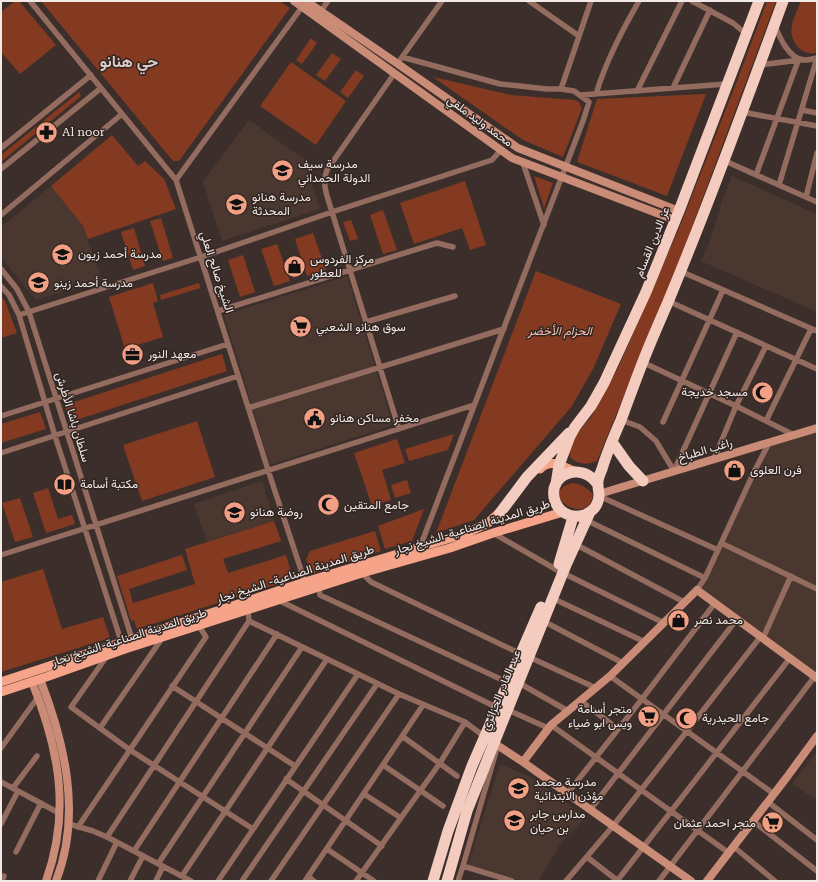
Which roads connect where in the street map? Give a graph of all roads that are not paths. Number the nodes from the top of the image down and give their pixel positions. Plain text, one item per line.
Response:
1 (30, 1) edge
2 (294, 1) edge
3 (328, 1) edge
4 (442, 1) edge
5 (529, 1) edge
6 (591, 1) edge
7 (639, 1) edge
8 (682, 1) edge
9 (692, 1) edge
10 (759, 1) edge
11 (783, 1) edge
12 (304, 4) edge
13 (710, 10) junction
14 (321, 12) junction
15 (774, 24) junction
16 (746, 34) junction
17 (578, 36) junction
18 (817, 58) edge
19 (400, 60) junction
20 (800, 60) junction
21 (759, 65) junction
22 (394, 74) junction
23 (91, 75) junction
24 (726, 84) junction
25 (101, 88) junction
26 (561, 88) junction
27 (673, 88) junction
28 (637, 91) junction
29 (596, 94) junction
30 (581, 95) junction
31 (802, 110) junction
32 (742, 112) junction
33 (817, 113) edge
34 (122, 114) junction
35 (776, 119) junction
36 (798, 123) junction
37 (817, 126) edge
38 (1, 148) edge
39 (501, 150) junction
40 (817, 153) edge
41 (724, 161) junction
42 (523, 163) junction
43 (566, 168) junction
44 (1, 169) edge
45 (756, 175) junction
46 (562, 177) junction
47 (176, 180) junction
48 (779, 185) junction
49 (806, 197) junction
50 (817, 202) edge
51 (332, 212) junction
52 (1, 215) edge
53 (677, 215) junction
54 (544, 225) junction
55 (452, 247) dead end
56 (201, 257) junction
57 (1, 269) edge
58 (350, 270) junction
59 (680, 271) junction
60 (1, 286) edge
61 (723, 290) junction
62 (455, 296) dead end
63 (668, 301) junction
64 (218, 311) junction
65 (29, 312) junction
66 (19, 315) junction
67 (710, 320) junction
68 (366, 322) junction
69 (504, 329) junction
70 (810, 329) junction
71 (737, 332) junction
72 (817, 332) edge
73 (228, 344) junction
74 (766, 346) junction
75 (796, 360) junction
76 (642, 362) junction
77 (380, 367) junction
78 (817, 369) edge
79 (238, 376) junction
80 (682, 380) junction
81 (709, 393) junction
82 (55, 399) junction
83 (45, 402) junction
84 (474, 405) junction
85 (736, 406) junction
86 (248, 408) junction
87 (1, 416) edge
88 (621, 420) junction
89 (766, 421) junction
90 (663, 422) dead end
91 (575, 427) junction
92 (817, 428) edge
93 (399, 429) junction
94 (66, 432) junction
95 (794, 434) junction
96 (55, 436) junction
97 (612, 442) junction
98 (769, 443) junction
99 (1, 454) edge
100 (714, 459) junction
101 (559, 465) junction
102 (268, 470) junction
103 (574, 471) junction
104 (674, 471) junction
105 (643, 480) junction
106 (556, 484) junction
107 (599, 492) junction
108 (562, 512) junction
109 (500, 513) junction
110 (588, 516) junction
111 (573, 517) junction
112 (95, 525) junction
113 (85, 529) junction
114 (492, 533) junction
115 (721, 543) junction
116 (575, 544) junction
117 (420, 547) junction
118 (718, 550) junction
119 (1, 556) edge
120 (560, 571) junction
121 (362, 573) junction
122 (791, 576) junction
123 (705, 578) junction
124 (307, 587) junction
125 (319, 587) junction
126 (817, 589) edge
127 (697, 590) junction
128 (552, 598) junction
129 (278, 600) junction
130 (684, 602) junction
131 (715, 603) junction
132 (248, 610) junction
133 (737, 619) junction
134 (249, 621) junction
135 (543, 621) junction
136 (664, 623) junction
137 (199, 626) junction
138 (277, 634) junction
139 (163, 637) junction
140 (762, 637) junction
141 (645, 642) junction
142 (133, 643) junction
143 (123, 646) junction
144 (302, 647) junction
145 (107, 655) junction
146 (525, 655) junction
147 (790, 658) junction
148 (326, 659) junction
149 (623, 664) junction
150 (358, 674) junction
151 (610, 676) junction
152 (817, 678) edge
153 (36, 680) junction
154 (514, 683) junction
155 (377, 684) junction
156 (172, 686) junction
157 (596, 688) junction
158 (1, 689) edge
159 (399, 694) junction
160 (38, 698) junction
161 (642, 699) junction
162 (581, 701) junction
163 (196, 702) junction
164 (423, 704) junction
165 (503, 709) junction
166 (568, 711) junction
167 (664, 714) junction
168 (221, 718) junction
169 (465, 722) junction
170 (550, 727) junction
171 (100, 728) junction
172 (618, 729) junction
173 (687, 731) junction
174 (245, 734) junction
175 (402, 736) junction
176 (817, 736) edge
177 (492, 742) junction
178 (1, 748) edge
179 (267, 748) junction
180 (59, 750) junction
181 (130, 750) junction
182 (716, 752) junction
183 (37, 756) dead end
184 (595, 757) junction
185 (523, 762) junction
186 (440, 763) junction
187 (383, 765) junction
188 (154, 766) junction
189 (295, 766) junction
190 (743, 771) junction
191 (618, 773) junction
192 (457, 776) dead end
193 (286, 780) junction
194 (1, 782) edge
195 (179, 782) junction
196 (15, 789) junction
197 (641, 790) junction
198 (303, 791) junction
199 (421, 791) junction
200 (364, 794) junction
201 (567, 794) junction
202 (774, 794) junction
203 (203, 797) junction
204 (768, 802) junction
205 (41, 803) junction
206 (323, 805) junction
207 (443, 806) dead end
208 (590, 810) junction
209 (225, 811) junction
210 (671, 811) junction
211 (59, 813) junction
212 (401, 818) junction
213 (346, 820) junction
214 (753, 821) junction
215 (1, 824) edge
216 (69, 824) junction
217 (613, 826) junction
218 (78, 827) junction
219 (253, 830) junction
220 (698, 830) junction
221 (107, 837) junction
222 (817, 840) edge
223 (117, 842) junction
224 (382, 846) junction
225 (643, 847) junction
226 (327, 849) junction
227 (731, 850) junction
228 (134, 851) junction
229 (16, 852) dead end
230 (143, 856) junction
231 (587, 857) junction
232 (161, 865) junction
233 (463, 866) junction
234 (671, 867) junction
235 (817, 871) edge
236 (362, 872) junction
237 (182, 876) junction
238 (306, 879) edge
239 (496, 879) edge
240 (189, 880) edge
241 (46, 881) edge
242 (56, 881) edge
243 (98, 881) edge
244 (130, 881) edge
245 (156, 881) edge
246 (218, 881) edge
247 (242, 881) edge
248 (271, 881) edge
249 (314, 881) edge
250 (356, 881) edge
251 (374, 881) edge
252 (433, 881) edge
253 (447, 881) edge
254 (458, 881) edge
255 (512, 881) edge
256 (566, 881) edge
257 (618, 881) edge
258 (659, 881) edge
259 (691, 881) edge
260 (707, 881) edge
261 (775, 881) edge

1 - 23 street, الشيخ صالح العلي
2 - 12 street, محمد وليد ملقي
3 - 14 street
4 - 19 street
5 - 17 street
6 - 17 street
7 - 29 street
8 - 28 street
9 - 13 street
10 - 16 highway, عز الدين القسام
11 - 15 highway
12 - 14 street, محمد وليد ملقي
12 - 22 street, محمد وليد ملقي
12 - 47 street
13 - 16 street
13 - 27 street
14 - 19 street, محمد وليد ملقي
15 - 20 street
15 - 21 highway
16 - 24 highway, عز الدين القسام
17 - 26 street
18 - 20 street
18 - 31 street
19 - 26 street
19 - 43 street, محمد وليد ملقي
20 - 21 street
20 - 35 street
21 - 32 highway
22 - 39 street, محمد وليد ملقي
22 - 51 street
23 - 25 street, الشيخ صالح العلي
23 - 38 street
24 - 27 street
24 - 53 highway, عز الدين القسام
25 - 34 street, الشيخ صالح العلي
25 - 44 street
26 - 30 street
27 - 28 street
28 - 29 street
29 - 30 street
30 - 43 street
31 - 33 street
31 - 36 street
32 - 35 street
32 - 41 highway
34 - 47 street, الشيخ صالح العلي
34 - 52 street
35 - 36 street
35 - 45 street
36 - 37 street
36 - 48 street
39 - 42 street, محمد وليد ملقي
39 - 51 street
40 - 49 street
41 - 45 street
41 - 59 highway
42 - 46 street, محمد وليد ملقي
42 - 54 street
43 - 46 street
43 - 53 street, محمد وليد ملقي
45 - 48 street
46 - 53 street, محمد وليد ملقي
46 - 54 street
47 - 56 street, الشيخ صالح العلي
48 - 49 street
49 - 50 street
51 - 56 street
51 - 58 street
53 - 91 highway, عز الدين القسام
54 - 69 street
55 - 58 street
56 - 64 street, الشيخ صالح العلي
56 - 65 street
57 - 65 street, سلطان باشا الأطرش
58 - 64 street
58 - 68 street
59 - 61 street
59 - 63 highway
60 - 66 street, سلطان باشا الأطرش
61 - 67 street
61 - 70 street
62 - 68 street
63 - 67 street
63 - 76 highway
64 - 73 street, الشيخ صالح العلي
65 - 66 street
65 - 82 street, سلطان باشا الأطرش
66 - 83 street, سلطان باشا الأطرش
67 - 71 street
67 - 80 street
68 - 77 street
69 - 77 street
69 - 84 street
70 - 72 street
70 - 75 street
71 - 74 street
71 - 81 street
73 - 79 street, الشيخ صالح العلي
73 - 82 street
74 - 75 street
74 - 85 street
75 - 78 street
75 - 89 street
76 - 80 street
76 - 88 highway
77 - 86 street
77 - 93 street
79 - 86 street, الشيخ صالح العلي
79 - 94 street
80 - 81 street
80 - 90 street
81 - 85 street
81 - 104 street
82 - 83 street
82 - 94 street, سلطان باشا الأطرش
83 - 87 street
83 - 96 street, سلطان باشا الأطرش
84 - 93 street
84 - 117 street
85 - 89 street
85 - 100 street
86 - 102 street, الشيخ صالح العلي
88 - 97 highway
88 - 104 street
89 - 95 street
91 - 101 highway, عز الدين القسام
91 - 109 highway
92 - 95 street, راغب الطباخ
93 - 102 street
94 - 96 street
94 - 112 street, سلطان باشا الأطرش
95 - 98 street, راغب الطباخ
96 - 99 street
96 - 113 street, سلطان باشا الأطرش
97 - 105 highway
97 - 107 highway
98 - 100 street, راغب الطباخ
98 - 115 street
100 - 104 street, راغب الطباخ
101 - 103 main road, طريق المدينة الصناعية- الشيخ نجار
101 - 106 highway, عز الدين القسام
101 - 109 main road, طريق المدينة الصناعية- الشيخ نجار
102 - 112 street
102 - 124 street, الشيخ صالح العلي
103 - 106 highway
103 - 107 highway
104 - 105 street, راغب الطباخ
105 - 107 street, راغب الطباخ
106 - 108 highway
107 - 110 highway
107 - 118 street
108 - 111 highway
108 - 114 main road, طريق المدينة الصناعية-الشيخ نجار
109 - 117 main road, طريق المدينة الصناعية- الشيخ نجار
110 - 111 highway
110 - 116 highway, عبد القادر الجزائري
110 - 123 street
111 - 120 highway, عبد القادر الجزائري
112 - 113 street
112 - 142 street, سلطان باشا الأطرش
113 - 119 street
113 - 143 street, سلطان باشا الأطرش
114 - 120 street
114 - 121 main road, طريق المدينة الصناعية-الشيخ نجار
115 - 118 street
115 - 122 street
116 - 120 highway, عبد القادر الجزائري
116 - 130 street
117 - 124 main road, طريق المدينة الصناعية- الشيخ نجار
118 - 123 street
120 - 128 highway, عبد القادر الجزائري
120 - 136 street
120 - 146 highway, عبد القادر الجزائري
121 - 125 main road, طريق المدينة الصناعية-الشيخ نجار
121 - 146 street
122 - 126 street
122 - 140 street
123 - 127 street
124 - 125 main road, طريق المدينة الصناعية-الشيخ نجار
124 - 129 main road, طريق المدينة الصناعية-الشيخ نجار
124 - 142 main road, طريق المدينة الصناعية- الشيخ نجار
125 - 154 street
127 - 130 street
127 - 131 street
128 - 135 highway, عبد القادر الجزائري
128 - 141 street
129 - 132 main road, طريق المدينة الصناعية-الشيخ نجار
129 - 165 street
130 - 136 street
131 - 133 street
131 - 161 street
132 - 134 street
132 - 137 main road, طريق المدينة الصناعية-الشيخ نجار
133 - 140 street
133 - 167 street
134 - 138 street
134 - 163 street
135 - 146 highway, عبد القادر الجزائري
135 - 149 street
136 - 141 street
137 - 139 main road, طريق المدينة الصناعية-الشيخ نجار
137 - 156 street
138 - 144 street
138 - 168 street
139 - 142 main road, طريق المدينة الصناعية-الشيخ نجار
139 - 171 street
140 - 147 street
140 - 173 street
141 - 149 street
142 - 143 main road, طريق المدينة الصناعية- الشيخ نجار
143 - 145 main road, طريق المدينة الصناعية-الشيخ نجار
143 - 158 main road, طريق المدينة الصناعية- الشيخ نجار
144 - 148 street
144 - 174 street
145 - 153 main road, طريق المدينة الصناعية-الشيخ نجار
145 - 171 street
146 - 154 highway, عبد القادر الجزائري
146 - 157 street
147 - 152 street
147 - 182 street
148 - 150 street
148 - 179 street
149 - 151 street
150 - 155 street
150 - 189 street
151 - 157 street
151 - 161 street
152 - 190 street
153 - 158 main road, طريق المدينة الصناعية-الشيخ نجار
153 - 160 street
153 - 180 street
154 - 165 highway, عبد القادر الجزائري
154 - 166 street
155 - 159 street
155 - 198 street
156 - 163 street
156 - 181 street
157 - 162 street
159 - 164 street
159 - 206 street
160 - 178 street
160 - 180 street
161 - 167 street
161 - 172 street
162 - 166 street
162 - 172 street
163 - 168 street
163 - 188 street
164 - 169 street
164 - 175 street
165 - 170 street
165 - 177 highway, عبد القادر الجزائري
166 - 170 street
167 - 173 street
167 - 191 street
168 - 174 street
168 - 195 street
169 - 177 street
169 - 186 street
170 - 184 street
170 - 185 street
171 - 181 street
172 - 184 street
173 - 182 street
173 - 197 street
174 - 179 street
174 - 203 street
175 - 186 street
175 - 187 street
176 - 202 street
177 - 185 street
177 - 233 street
177 - 252 highway, عبد القادر الجزائري
177 - 253 highway, عبد القادر الجزائري
179 - 189 street
179 - 209 street
180 - 211 street
180 - 216 street
181 - 188 street
181 - 218 street
182 - 190 street
182 - 210 street
183 - 196 street
184 - 191 street
184 - 201 street
185 - 201 street
186 - 192 street
186 - 199 street
187 - 199 street
187 - 200 street
188 - 195 street
188 - 221 street
189 - 193 street
190 - 202 street
190 - 220 street
191 - 197 street
191 - 208 street
193 - 198 street
193 - 219 street
194 - 196 street
195 - 203 street
195 - 228 street
196 - 205 street
196 - 215 street
197 - 210 street
197 - 217 street
198 - 206 street
198 - 247 street
199 - 207 street
199 - 212 street
200 - 212 street
200 - 213 street
201 - 208 street
202 - 204 street
203 - 209 street
203 - 232 street
204 - 214 street
204 - 222 street
205 - 211 street
205 - 229 street
206 - 213 street
206 - 248 street
208 - 217 street
209 - 219 street
209 - 237 street
210 - 220 street
210 - 225 street
211 - 241 street
212 - 224 street
213 - 224 street
213 - 226 street
214 - 227 street
214 - 235 street
216 - 218 street
216 - 242 street
217 - 225 street
217 - 231 street
218 - 221 street
219 - 246 street
220 - 227 street
220 - 234 street
221 - 223 street
223 - 228 street
223 - 243 street
224 - 236 street
225 - 234 street
225 - 257 street
226 - 236 street
226 - 238 street
227 - 260 street
227 - 261 street
228 - 230 street
230 - 232 street
230 - 244 street
231 - 256 street
231 - 257 street
232 - 237 street
232 - 245 street
233 - 239 street
233 - 254 street
234 - 258 street
234 - 259 street
236 - 250 street
236 - 251 street
237 - 240 street
238 - 249 street
239 - 255 street

